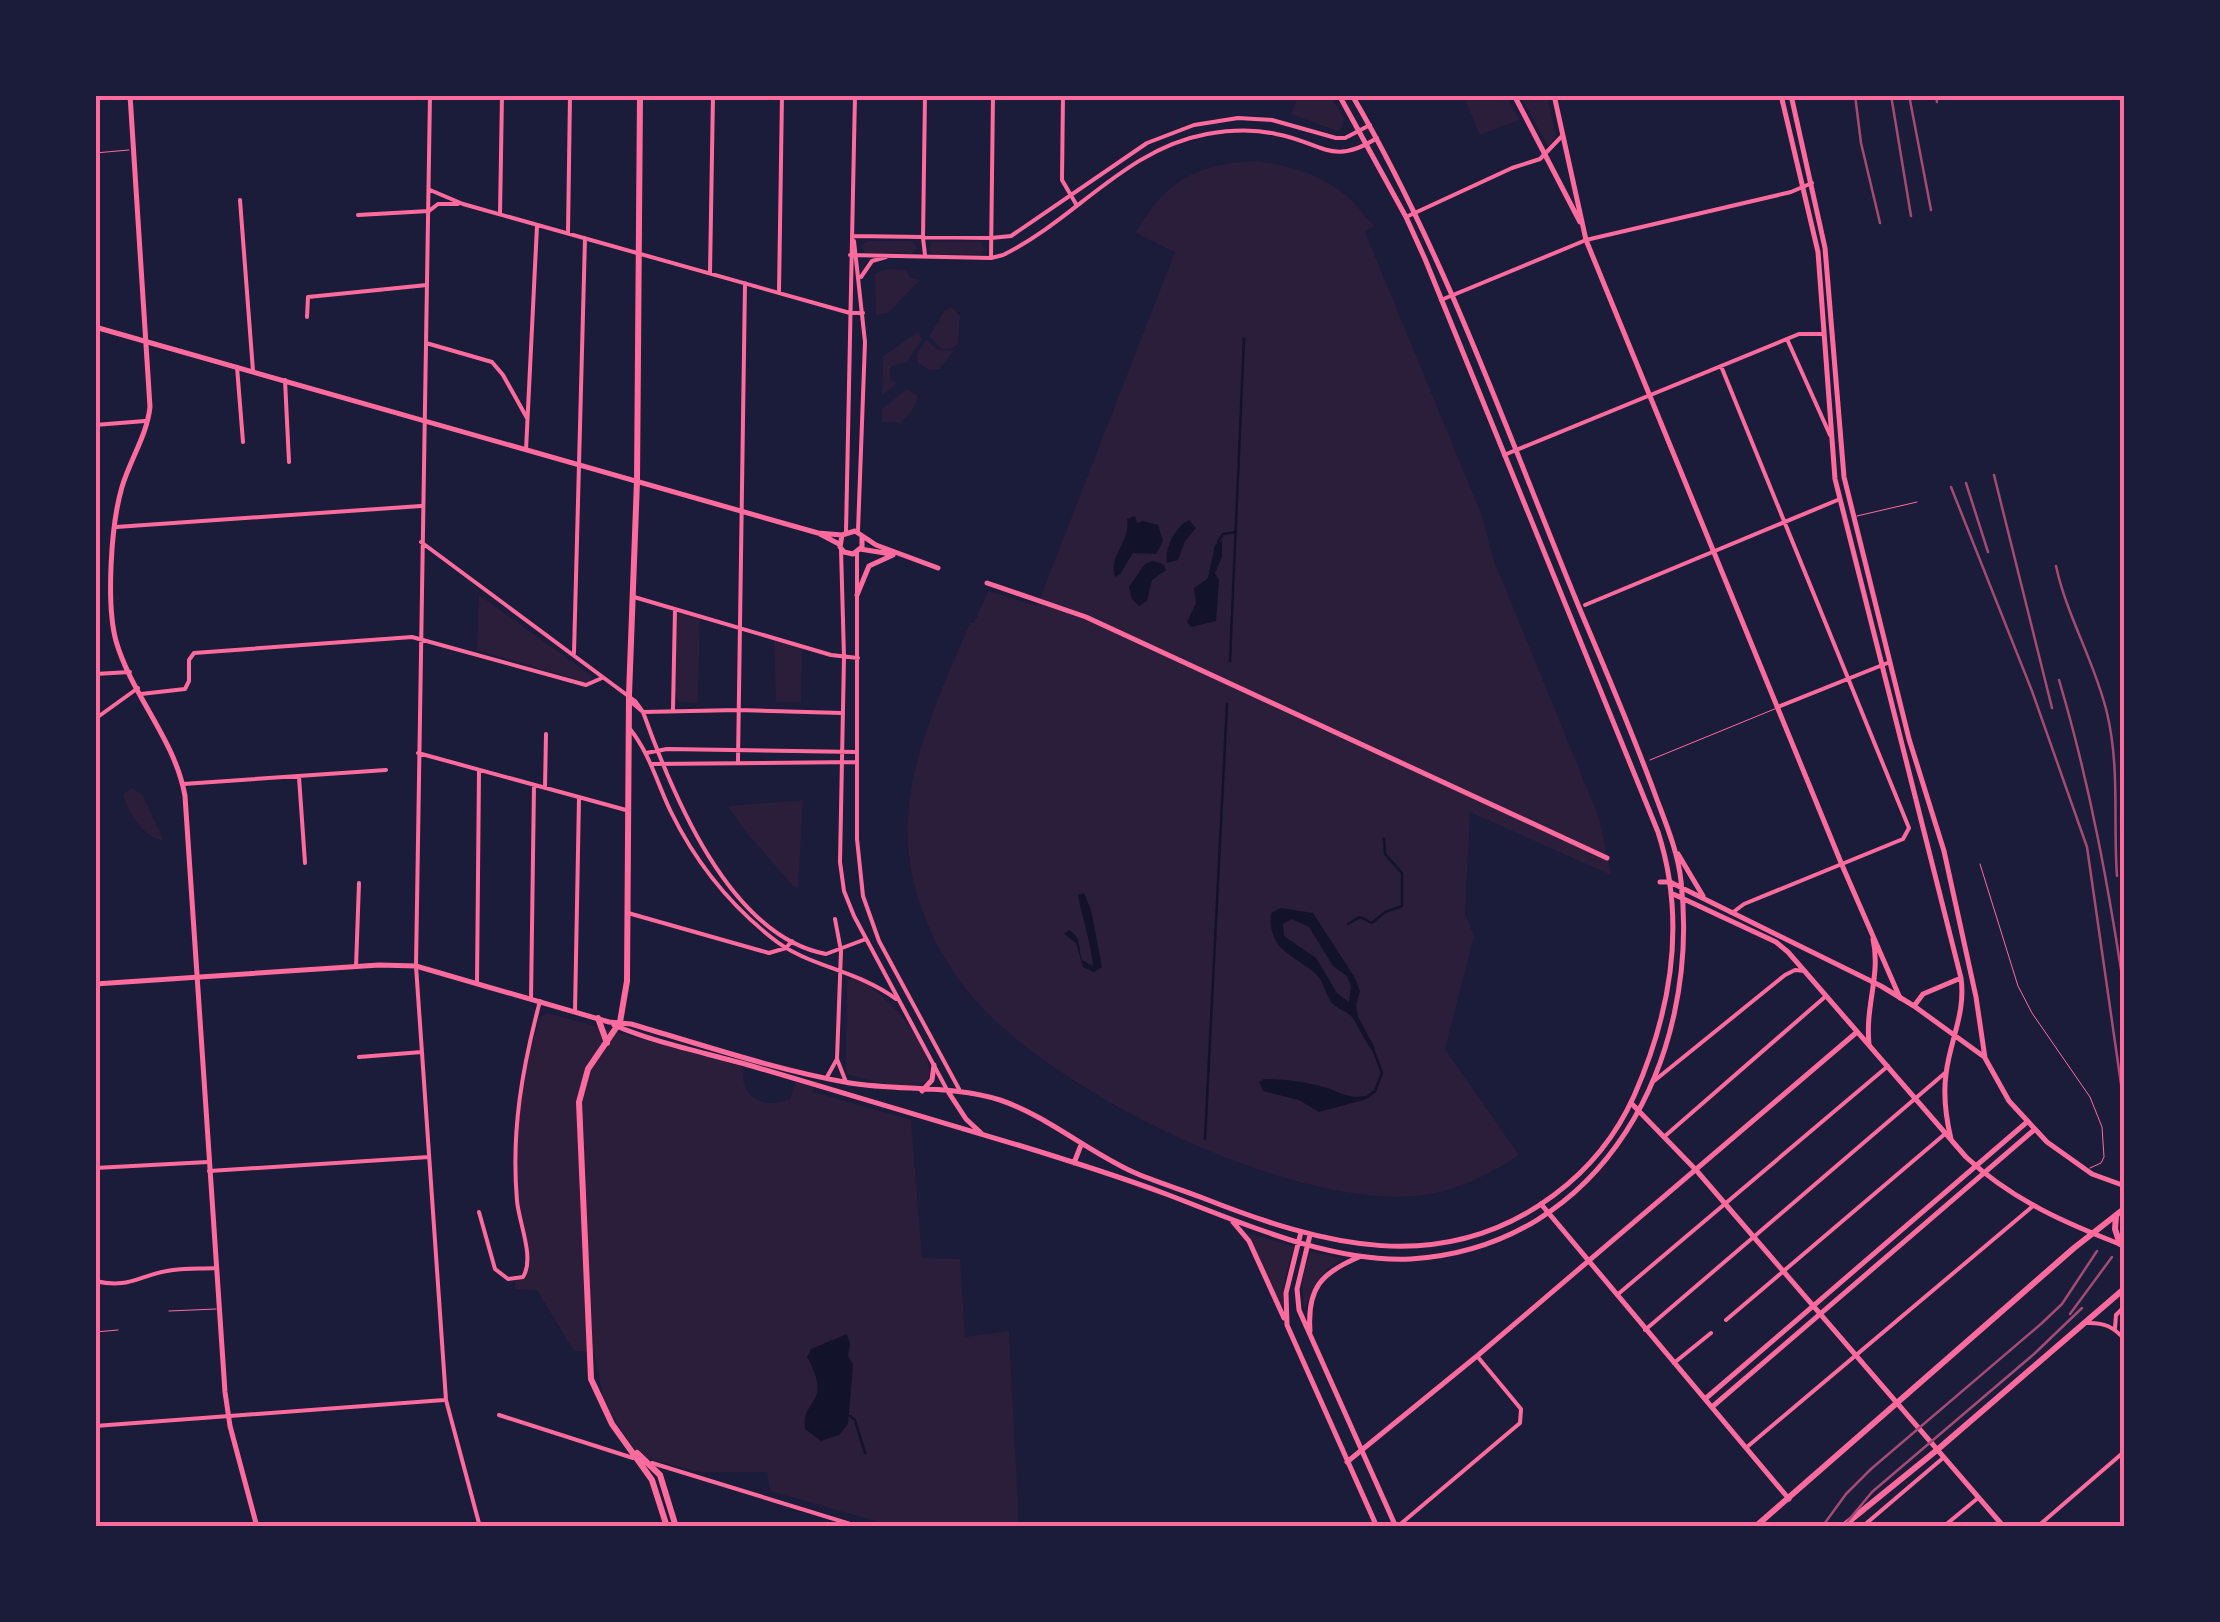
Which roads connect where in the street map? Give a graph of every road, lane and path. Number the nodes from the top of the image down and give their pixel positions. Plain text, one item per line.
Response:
1 (130, 95) edge
2 (430, 95) edge
3 (502, 95) edge
4 (570, 95) edge
5 (640, 95) edge
6 (713, 95) edge
7 (782, 95) edge
8 (855, 95) edge
9 (925, 95) edge
10 (994, 95) edge
11 (1062, 95) edge
12 (1339, 95) edge
13 (1352, 95) edge
14 (1514, 95) edge
15 (1554, 95) edge
16 (1780, 95) edge
17 (1791, 95) edge
18 (1223, 120) junction
19 (1370, 125) junction
20 (1304, 129) junction
21 (1360, 131) junction
22 (1224, 132) junction
23 (1564, 135) junction
24 (1378, 138) junction
25 (1299, 140) junction
26 (1367, 145) junction
27 (132, 150) junction
28 (95, 153) edge
29 (1546, 154) junction
30 (1812, 183) junction
31 (1804, 187) junction
32 (430, 190) junction
33 (1070, 196) junction
34 (240, 200) dead end
35 (463, 204) junction
36 (1076, 204) junction
37 (1416, 210) junction
38 (429, 211) junction
39 (500, 214) junction
40 (358, 215) dead end
41 (1406, 216) junction
42 (537, 224) junction
43 (1582, 224) junction
44 (568, 233) junction
45 (585, 238) junction
46 (923, 238) junction
47 (991, 238) junction
48 (854, 239) junction
49 (1586, 240) junction
50 (640, 252) junction
51 (850, 255) junction
52 (858, 255) junction
53 (896, 255) junction
54 (926, 256) junction
55 (991, 258) junction
56 (710, 273) junction
57 (745, 282) junction
58 (860, 284) junction
59 (427, 286) junction
60 (779, 292) junction
61 (1453, 295) junction
62 (1441, 300) junction
63 (863, 313) junction
64 (850, 314) junction
65 (306, 318) dead end
66 (95, 327) edge
67 (1824, 334) junction
68 (1786, 339) junction
69 (147, 342) junction
70 (426, 343) junction
71 (1721, 366) junction
72 (237, 367) junction
73 (253, 371) junction
74 (285, 380) junction
75 (1650, 396) junction
76 (527, 418) junction
77 (422, 419) junction
78 (149, 421) junction
79 (95, 425) edge
80 (1830, 435) junction
81 (243, 442) dead end
82 (526, 450) junction
83 (1516, 450) junction
84 (862, 452) junction
85 (847, 453) junction
86 (1504, 455) junction
87 (290, 462) dead end
88 (578, 465) junction
89 (637, 481) junction
90 (1841, 499) junction
91 (1917, 502) dead end
92 (422, 506) junction
93 (741, 511) junction
94 (1854, 517) junction
95 (1785, 522) junction
96 (116, 527) junction
97 (818, 533) junction
98 (844, 533) junction
99 (860, 536) junction
100 (421, 542) junction
101 (840, 547) junction
102 (859, 551) junction
103 (1715, 552) junction
104 (893, 555) junction
105 (904, 556) junction
106 (938, 568) dead end
107 (987, 583) dead end
108 (857, 595) junction
109 (634, 596) junction
110 (1582, 606) junction
111 (675, 609) junction
112 (1567, 612) junction
113 (740, 628) junction
114 (420, 638) junction
115 (574, 653) junction
116 (844, 658) junction
117 (858, 658) junction
118 (1886, 664) junction
119 (130, 672) junction
120 (95, 674) edge
121 (603, 677) junction
122 (1849, 679) junction
123 (140, 691) junction
124 (1893, 693) junction
125 (629, 698) junction
126 (1778, 707) junction
127 (673, 710) junction
128 (738, 710) junction
129 (1902, 711) junction
130 (643, 712) junction
131 (842, 713) junction
132 (1894, 714) junction
133 (95, 719) edge
134 (630, 729) junction
135 (546, 734) dead end
136 (1910, 739) junction
137 (1900, 742) junction
138 (656, 750) junction
139 (738, 750) junction
140 (646, 752) junction
141 (841, 752) junction
142 (856, 752) junction
143 (418, 753) junction
144 (738, 761) junction
145 (661, 762) junction
146 (841, 762) junction
147 (856, 762) junction
148 (1647, 762) junction
149 (651, 764) junction
150 (386, 770) dead end
151 (479, 770) junction
152 (1632, 770) junction
153 (299, 777) junction
154 (183, 784) junction
155 (534, 785) junction
156 (545, 788) junction
157 (579, 798) junction
158 (680, 808) junction
159 (629, 811) junction
160 (672, 813) junction
161 (1674, 847) junction
162 (1944, 851) junction
163 (1931, 854) junction
164 (1607, 858) dead end
165 (305, 863) dead end
166 (1842, 864) junction
167 (1980, 864) dead end
168 (717, 868) junction
169 (708, 874) junction
170 (1665, 882) junction
171 (359, 884) dead end
172 (1682, 888) junction
173 (734, 889) junction
174 (1671, 892) junction
175 (726, 896) junction
176 (1683, 899) junction
177 (1706, 900) junction
178 (628, 912) junction
179 (1732, 913) junction
180 (835, 919) dead end
181 (1872, 934) junction
182 (866, 939) junction
183 (792, 941) junction
184 (786, 948) junction
185 (841, 951) junction
186 (416, 966) junction
187 (356, 967) junction
188 (840, 969) junction
189 (1805, 972) junction
190 (1961, 978) junction
191 (1873, 982) junction
192 (95, 984) edge
193 (477, 984) junction
194 (1826, 996) junction
195 (1900, 998) junction
196 (531, 999) junction
197 (540, 1002) junction
198 (900, 1002) junction
199 (1914, 1006) junction
200 (575, 1012) junction
201 (598, 1018) junction
202 (619, 1025) junction
203 (1857, 1032) junction
204 (1956, 1035) junction
205 (607, 1044) junction
206 (1869, 1044) junction
207 (422, 1052) junction
208 (359, 1057) dead end
209 (1985, 1058) junction
210 (837, 1059) junction
211 (934, 1065) junction
212 (1888, 1066) junction
213 (1946, 1072) junction
214 (826, 1078) junction
215 (846, 1082) junction
216 (1650, 1084) junction
217 (922, 1091) junction
218 (949, 1092) junction
219 (964, 1094) junction
220 (1916, 1098) junction
221 (1631, 1103) junction
222 (1639, 1110) junction
223 (961, 1112) junction
224 (2027, 1122) junction
225 (2034, 1130) junction
226 (1946, 1133) junction
227 (984, 1135) junction
228 (1665, 1136) junction
229 (1951, 1139) junction
230 (1081, 1145) junction
231 (429, 1157) junction
232 (208, 1162) junction
233 (1074, 1163) junction
234 (1977, 1166) junction
235 (95, 1168) edge
236 (2082, 1168) junction
237 (209, 1170) junction
238 (1696, 1170) junction
239 (1986, 1172) junction
240 (2125, 1186) edge
241 (1724, 1202) junction
242 (1541, 1204) junction
243 (2033, 1206) junction
244 (2125, 1208) edge
245 (479, 1212) dead end
246 (1548, 1214) junction
247 (2116, 1214) junction
248 (1919, 1216) junction
249 (1232, 1221) junction
250 (1925, 1223) junction
251 (1301, 1232) junction
252 (2092, 1233) junction
253 (1310, 1235) junction
254 (1755, 1237) junction
255 (1298, 1241) junction
256 (1307, 1244) junction
257 (2122, 1245) edge
258 (1362, 1255) junction
259 (1874, 1255) junction
260 (1880, 1261) junction
261 (1588, 1262) junction
262 (216, 1268) junction
263 (1785, 1271) junction
264 (95, 1281) edge
265 (2125, 1288) edge
266 (1617, 1296) junction
267 (1815, 1306) junction
268 (2125, 1306) edge
269 (219, 1309) junction
270 (169, 1312) dead end
271 (1821, 1312) junction
272 (1726, 1320) dead end
273 (2086, 1323) junction
274 (1287, 1325) junction
275 (2114, 1328) junction
276 (118, 1330) dead end
277 (1645, 1330) junction
278 (95, 1332) edge
279 (1711, 1333) dead end
280 (1310, 1338) junction
281 (2125, 1340) edge
282 (1759, 1354) junction
283 (1477, 1356) junction
284 (1857, 1356) junction
285 (1766, 1360) junction
286 (1674, 1363) junction
287 (1332, 1388) junction
288 (1318, 1395) junction
289 (1705, 1398) junction
290 (446, 1400) junction
291 (1899, 1404) junction
292 (1712, 1407) junction
293 (499, 1415) dead end
294 (228, 1416) junction
295 (95, 1426) edge
296 (622, 1438) junction
297 (1747, 1447) junction
298 (1935, 1448) junction
299 (2125, 1451) edge
300 (628, 1452) junction
301 (1361, 1452) junction
302 (1943, 1458) junction
303 (642, 1460) junction
304 (1347, 1462) junction
305 (667, 1469) junction
306 (660, 1475) junction
307 (1978, 1497) junction
308 (1788, 1498) junction
309 (257, 1527) edge
310 (480, 1527) edge
311 (667, 1527) edge
312 (676, 1527) edge
313 (860, 1527) edge
314 (1376, 1527) edge
315 (1396, 1527) edge
316 (1755, 1527) edge
317 (1842, 1527) edge
318 (1862, 1527) edge
319 (1943, 1527) edge
320 (2004, 1527) edge
321 (2037, 1527) edge

1 - 27 main road
2 - 32 street
3 - 39 street
4 - 44 street
5 - 50 main road
6 - 56 street
7 - 60 street
8 - 48 street
9 - 46 street
10 - 47 street
11 - 33 street
12 - 21 main road
13 - 19 main road
14 - 29 main road
15 - 23 main road
16 - 31 main road
17 - 30 main road
18 - 20 street
18 - 22 street
18 - 33 street
19 - 21 street
19 - 24 main road
20 - 21 street
20 - 25 street
21 - 26 main road
22 - 25 street
22 - 36 street
23 - 29 street
23 - 43 main road
24 - 26 street
24 - 37 main road
25 - 26 street
26 - 41 main road
27 - 28 lane
27 - 69 main road
29 - 37 street
29 - 43 main road
30 - 31 street
30 - 94 main road
31 - 49 street
31 - 67 main road
32 - 35 street
32 - 38 street
33 - 36 street
33 - 47 street
34 - 73 street
35 - 38 street
35 - 39 street
36 - 55 street
37 - 41 street
37 - 61 main road
38 - 40 street
38 - 59 street
39 - 42 street
41 - 62 main road
42 - 44 street
42 - 76 street
43 - 49 main road
44 - 45 street
45 - 50 street
45 - 88 street
46 - 47 street
46 - 48 street
46 - 54 street
47 - 55 street
48 - 51 street
48 - 52 street
49 - 61 street
49 - 75 main road
50 - 56 street
50 - 89 main road
51 - 52 street
51 - 64 street
52 - 53 street
52 - 58 street
53 - 54 street
53 - 58 street
54 - 55 street
56 - 57 street
57 - 60 street
57 - 93 street
58 - 63 street
59 - 65 street
59 - 70 street
60 - 64 street
61 - 62 street
61 - 83 main road
62 - 86 main road
63 - 64 street
63 - 84 street
64 - 85 street
66 - 69 main road
67 - 68 street
67 - 80 main road
68 - 71 street
68 - 80 street
69 - 72 main road
69 - 78 main road
70 - 76 street
70 - 77 street
71 - 75 street
71 - 95 street
72 - 73 main road
72 - 81 street
73 - 74 main road
74 - 77 main road
74 - 87 street
75 - 83 street
75 - 103 main road
76 - 82 street
77 - 82 main road
77 - 92 street
78 - 79 street
78 - 96 main road
80 - 90 main road
82 - 88 main road
83 - 86 street
83 - 110 main road
84 - 85 street
84 - 99 street
85 - 98 street
86 - 112 main road
88 - 89 main road
88 - 115 street
89 - 93 main road
89 - 109 main road
90 - 95 street
90 - 118 main road
91 - 94 lane
92 - 96 street
92 - 100 street
93 - 97 main road
93 - 113 street
94 - 118 main road
95 - 103 street
95 - 122 street
96 - 119 main road
97 - 98 main road
97 - 101 main road
98 - 99 main road
98 - 101 main road
99 - 102 main road
99 - 105 main road
100 - 114 street
100 - 115 street
101 - 102 main road
101 - 116 street
102 - 104 main road
102 - 108 street
103 - 110 street
103 - 126 main road
104 - 105 main road
104 - 108 main road
105 - 106 main road
107 - 164 main road
108 - 117 street
109 - 111 street
109 - 125 main road
110 - 112 main road
110 - 148 main road
111 - 113 street
111 - 127 street
112 - 152 main road
113 - 116 street
113 - 128 street
114 - 121 street
114 - 123 street
114 - 143 street
115 - 121 street
116 - 117 street
116 - 131 street
117 - 142 street
118 - 122 street
118 - 124 main road
119 - 120 street
119 - 123 main road
121 - 125 street
122 - 126 street
122 - 166 street
123 - 133 street
123 - 154 main road
124 - 129 main road
124 - 132 main road
125 - 130 street
125 - 134 main road
126 - 148 lane
126 - 166 main road
127 - 128 street
127 - 130 street
128 - 131 street
128 - 139 street
129 - 132 main road
129 - 136 main road
130 - 138 street
131 - 141 street
132 - 137 main road
134 - 140 street
134 - 159 main road
135 - 156 street
136 - 137 main road
136 - 162 main road
137 - 163 main road
138 - 139 street
138 - 140 street
138 - 145 street
139 - 141 street
139 - 144 street
140 - 149 street
141 - 142 street
141 - 146 street
142 - 147 street
143 - 151 street
143 - 186 street
144 - 145 street
144 - 146 street
145 - 149 street
145 - 158 street
146 - 147 street
146 - 182 street
147 - 219 street
148 - 152 main road
148 - 161 main road
149 - 160 street
150 - 153 street
151 - 155 street
151 - 193 street
152 - 170 main road
153 - 154 street
153 - 165 street
154 - 232 main road
155 - 156 street
155 - 196 street
156 - 157 street
157 - 159 street
157 - 200 street
158 - 160 street
158 - 168 street
159 - 178 main road
160 - 169 street
161 - 172 main road
161 - 177 main road
162 - 163 main road
162 - 209 main road
163 - 190 main road
166 - 179 street
166 - 181 main road
167 - 236 lane
168 - 169 street
168 - 173 street
169 - 175 street
170 - 172 main road
170 - 174 main road
171 - 187 street
172 - 176 main road
172 - 177 main road
173 - 175 street
173 - 183 street
174 - 176 main road
174 - 221 main road
175 - 184 street
176 - 189 main road
176 - 216 main road
177 - 179 main road
178 - 184 street
178 - 202 main road
179 - 191 main road
180 - 185 street
181 - 191 main road
181 - 195 main road
182 - 185 street
182 - 198 street
183 - 184 street
183 - 185 street
184 - 188 street
185 - 188 street
186 - 187 main road
186 - 193 main road
186 - 207 street
187 - 192 main road
188 - 198 street
188 - 210 street
189 - 194 main road
189 - 216 street
190 - 199 main road
190 - 204 main road
191 - 195 main road
191 - 206 main road
193 - 196 main road
194 - 203 main road
194 - 228 street
195 - 199 main road
196 - 197 main road
197 - 200 main road
197 - 245 street
198 - 211 street
199 - 204 main road
200 - 201 main road
201 - 202 main road
201 - 205 main road
202 - 205 main road
202 - 214 main road
202 - 227 main road
203 - 206 main road
203 - 238 main road
204 - 209 main road
204 - 213 main road
205 - 296 main road
206 - 212 main road
207 - 208 street
207 - 231 street
209 - 224 main road
210 - 214 street
210 - 215 street
211 - 217 main road
211 - 218 street
212 - 220 main road
212 - 241 street
213 - 220 street
213 - 229 main road
214 - 215 main road
215 - 217 main road
216 - 222 main road
217 - 218 main road
218 - 219 main road
218 - 223 main road
219 - 223 main road
219 - 230 main road
220 - 226 main road
220 - 254 street
221 - 222 main road
221 - 242 main road
222 - 228 main road
222 - 246 main road
223 - 227 main road
224 - 225 main road
224 - 234 main road
225 - 236 main road
225 - 239 main road
226 - 229 main road
226 - 263 street
227 - 233 main road
228 - 238 main road
229 - 234 main road
230 - 233 main road
230 - 251 main road
231 - 237 street
231 - 290 street
232 - 235 street
232 - 237 main road
233 - 249 main road
234 - 239 main road
234 - 248 main road
236 - 240 main road
237 - 262 main road
238 - 241 main road
238 - 261 main road
239 - 243 main road
239 - 250 main road
241 - 254 main road
241 - 266 street
242 - 246 main road
242 - 253 main road
243 - 252 main road
243 - 284 street
244 - 247 main road
246 - 258 main road
246 - 261 main road
247 - 252 main road
247 - 257 main road
248 - 250 main road
248 - 259 main road
249 - 255 main road
249 - 274 main road
250 - 260 main road
251 - 253 main road
251 - 255 main road
252 - 257 main road
252 - 291 main road
253 - 256 main road
254 - 263 main road
254 - 277 street
255 - 256 main road
255 - 274 main road
256 - 258 main road
256 - 280 main road
258 - 280 main road
259 - 260 main road
259 - 267 main road
260 - 271 main road
261 - 266 main road
261 - 283 main road
262 - 264 street
262 - 269 main road
263 - 267 main road
263 - 272 street
265 - 273 main road
266 - 277 main road
267 - 271 main road
267 - 282 main road
268 - 275 street
269 - 270 lane
269 - 294 main road
271 - 284 main road
271 - 285 main road
273 - 275 street
273 - 298 main road
274 - 288 main road
275 - 281 street
276 - 278 lane
277 - 286 main road
279 - 286 street
280 - 287 main road
282 - 285 main road
282 - 289 main road
283 - 301 main road
283 - 315 street
284 - 291 main road
284 - 297 street
285 - 292 main road
286 - 289 main road
287 - 288 main road
287 - 301 main road
288 - 304 main road
289 - 292 main road
290 - 294 street
290 - 310 street
291 - 298 main road
291 - 308 main road
292 - 297 main road
293 - 300 street
294 - 295 street
294 - 309 main road
296 - 300 main road
296 - 303 main road
297 - 308 main road
298 - 302 main road
298 - 317 main road
299 - 321 street
300 - 303 main road
301 - 304 main road
301 - 315 main road
302 - 307 main road
302 - 318 street
303 - 305 street
303 - 306 main road
303 - 311 main road
304 - 314 main road
305 - 306 main road
305 - 313 street
306 - 312 main road
307 - 319 street
307 - 320 main road
308 - 316 main road

